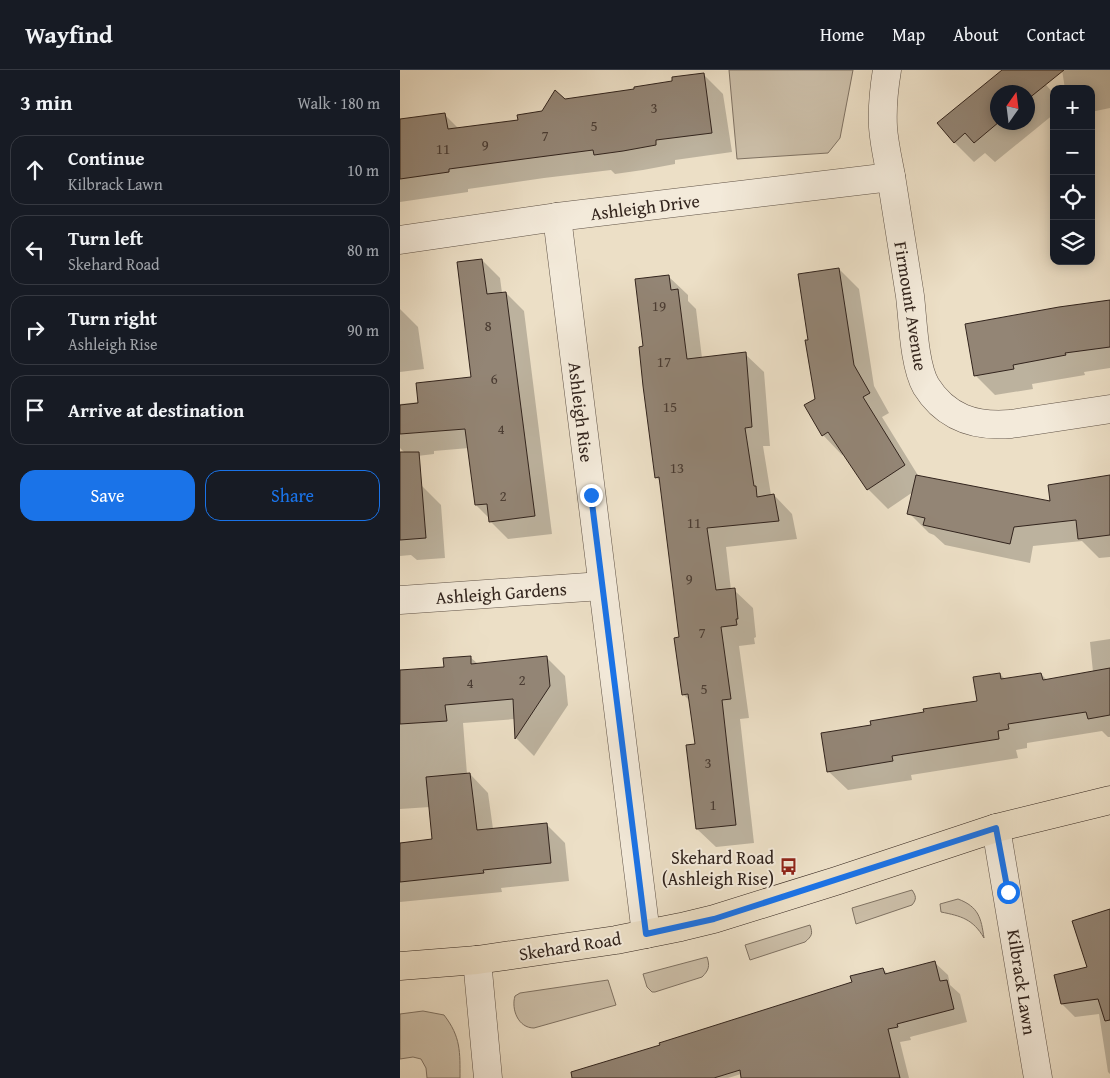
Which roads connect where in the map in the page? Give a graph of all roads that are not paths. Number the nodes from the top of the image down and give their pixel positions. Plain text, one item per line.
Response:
1 (887, 70) edge
2 (891, 177) junction
3 (557, 217) junction
4 (400, 240) edge
5 (1110, 409) edge
6 (602, 586) junction
7 (400, 600) edge
8 (1110, 800) edge
9 (996, 828) junction
10 (646, 934) junction
11 (478, 960) junction
12 (400, 966) edge
13 (488, 1078) edge
14 (1038, 1078) edge

1 - 2 street, Firmount Avenue
2 - 3 street, Ashleigh Drive
2 - 5 street, Firmount Avenue
3 - 4 street, Ashleigh Drive
3 - 6 street, Ashleigh Rise
6 - 7 street, Ashleigh Gardens
6 - 10 street, Ashleigh Rise
8 - 9 main road, Skehard Road
9 - 10 main road, Skehard Road
9 - 14 street, Kilbrack Lawn
10 - 11 main road, Skehard Road
11 - 12 main road, Skehard Road
11 - 13 street

